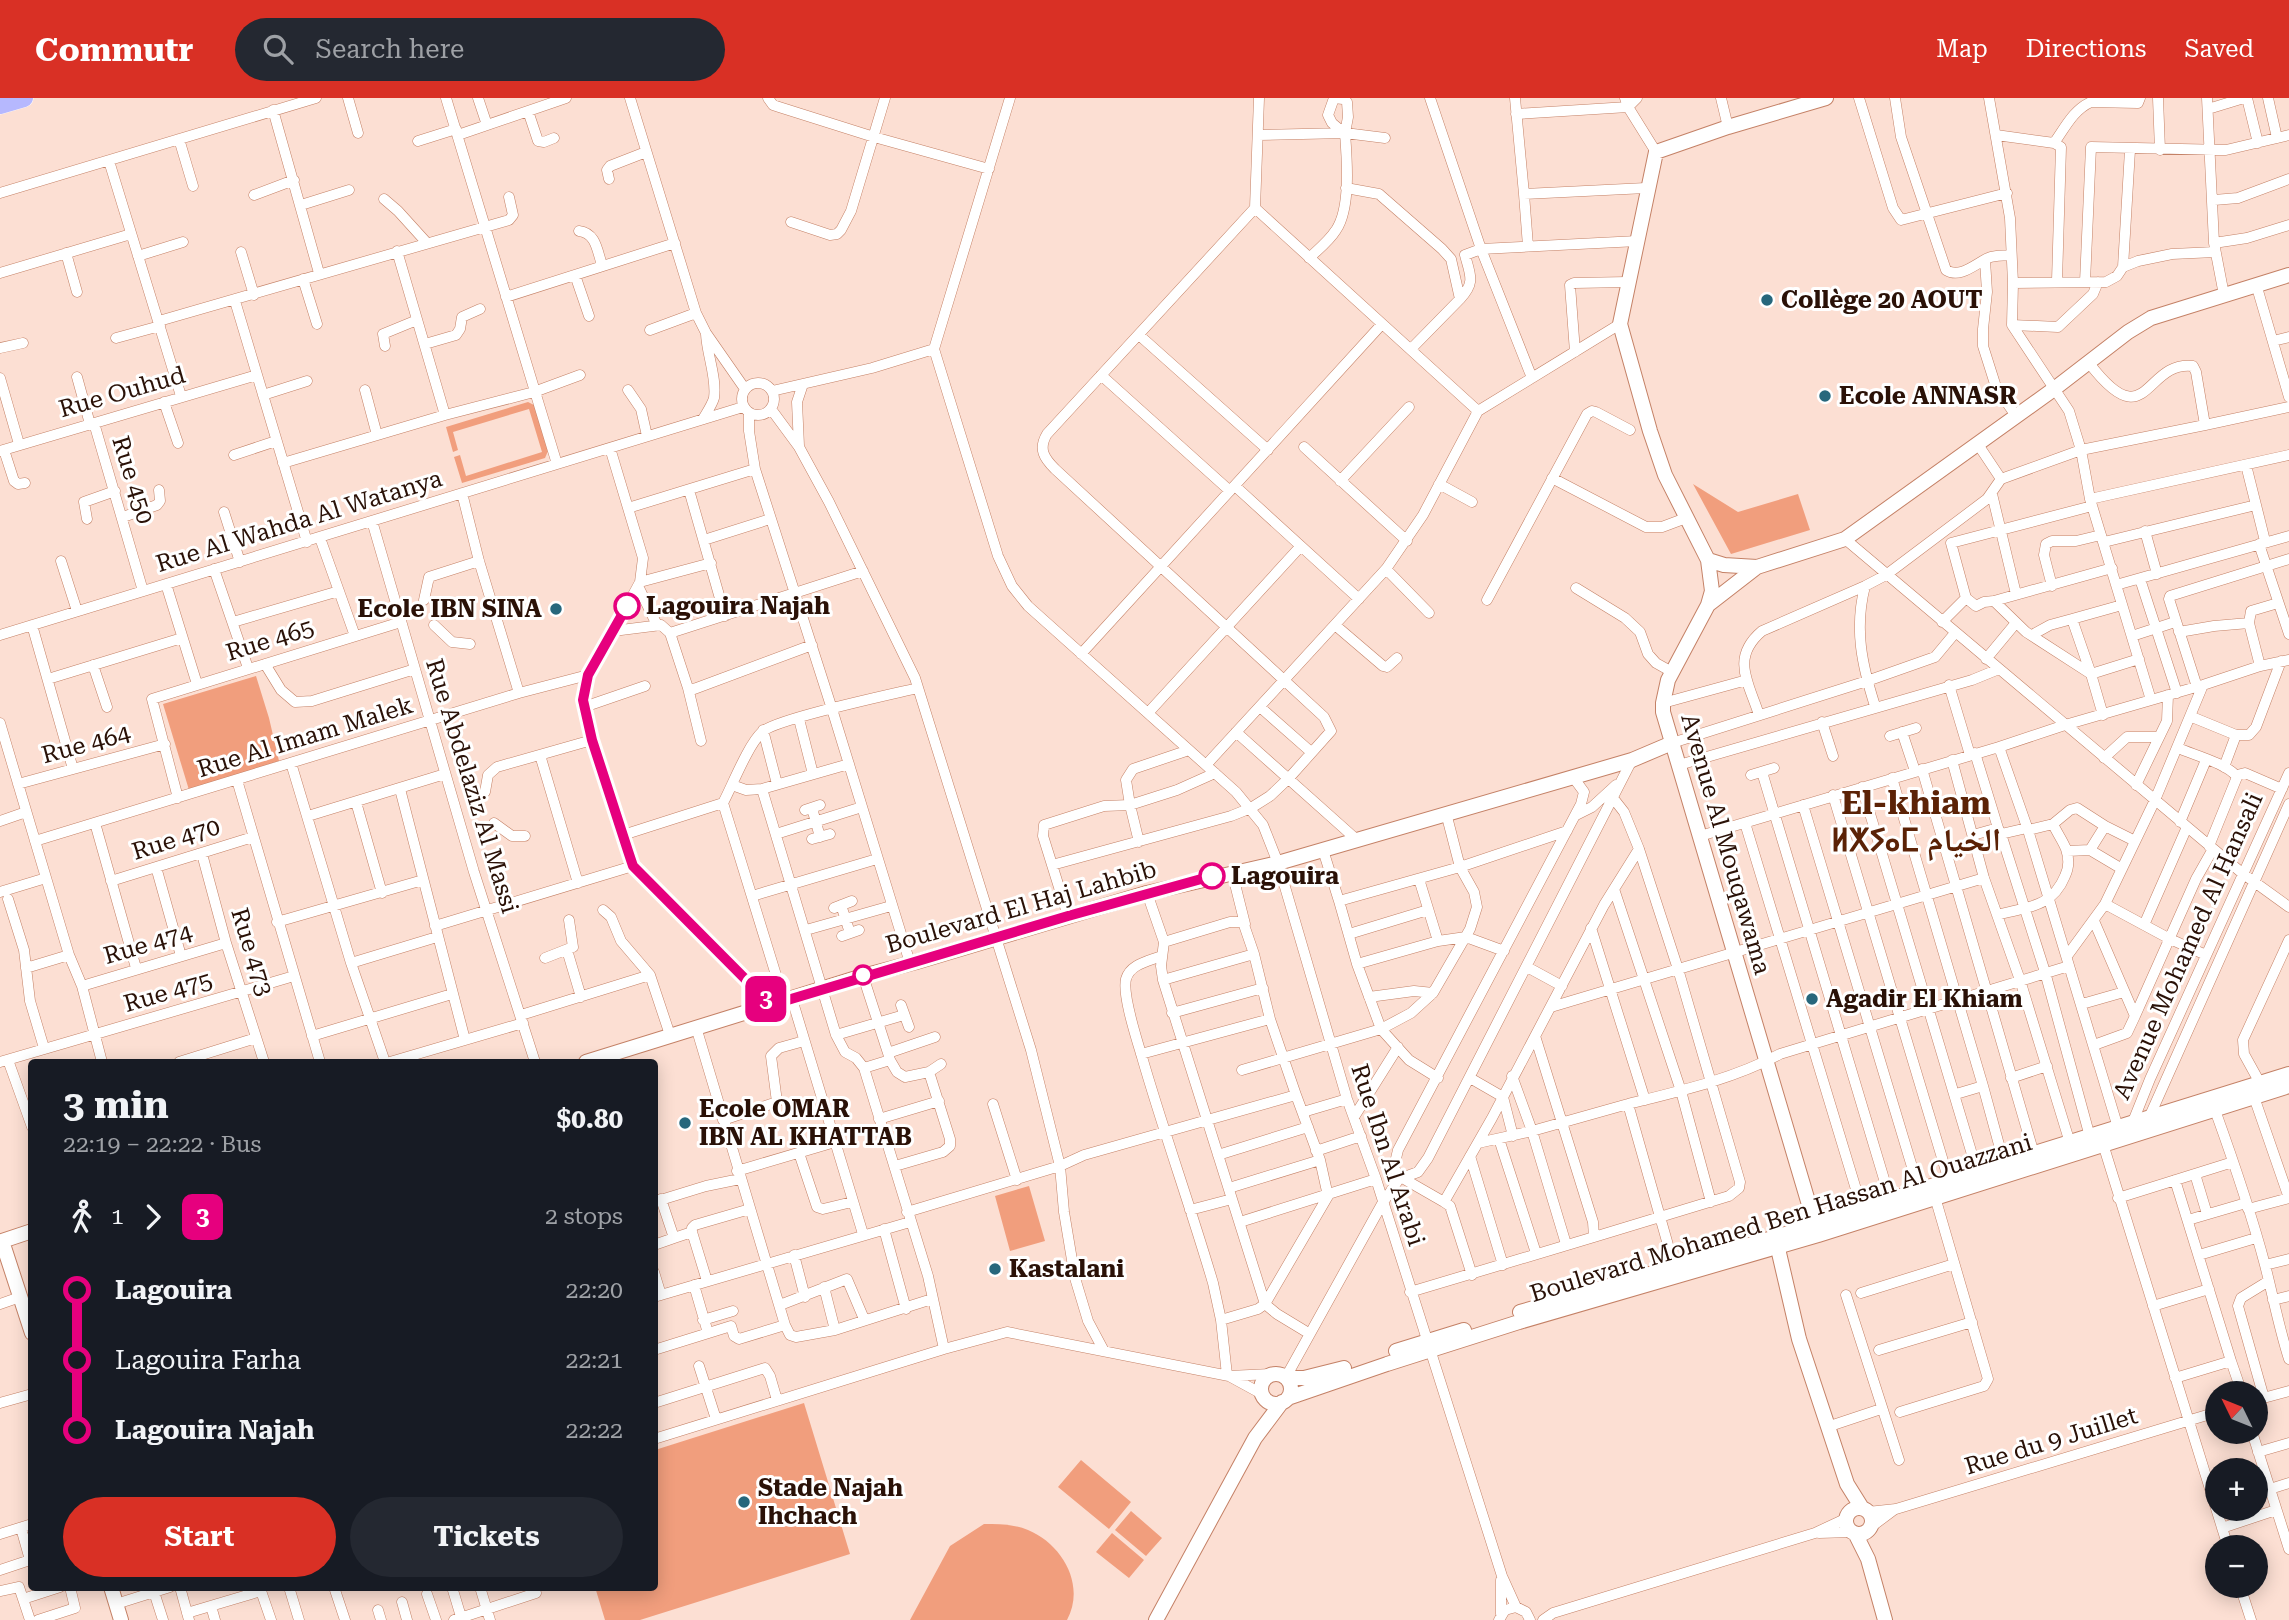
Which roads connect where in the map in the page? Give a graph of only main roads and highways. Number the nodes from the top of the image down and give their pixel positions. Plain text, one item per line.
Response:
1 (24, 98) edge
2 (0, 105) edge

1 - 2 highway

